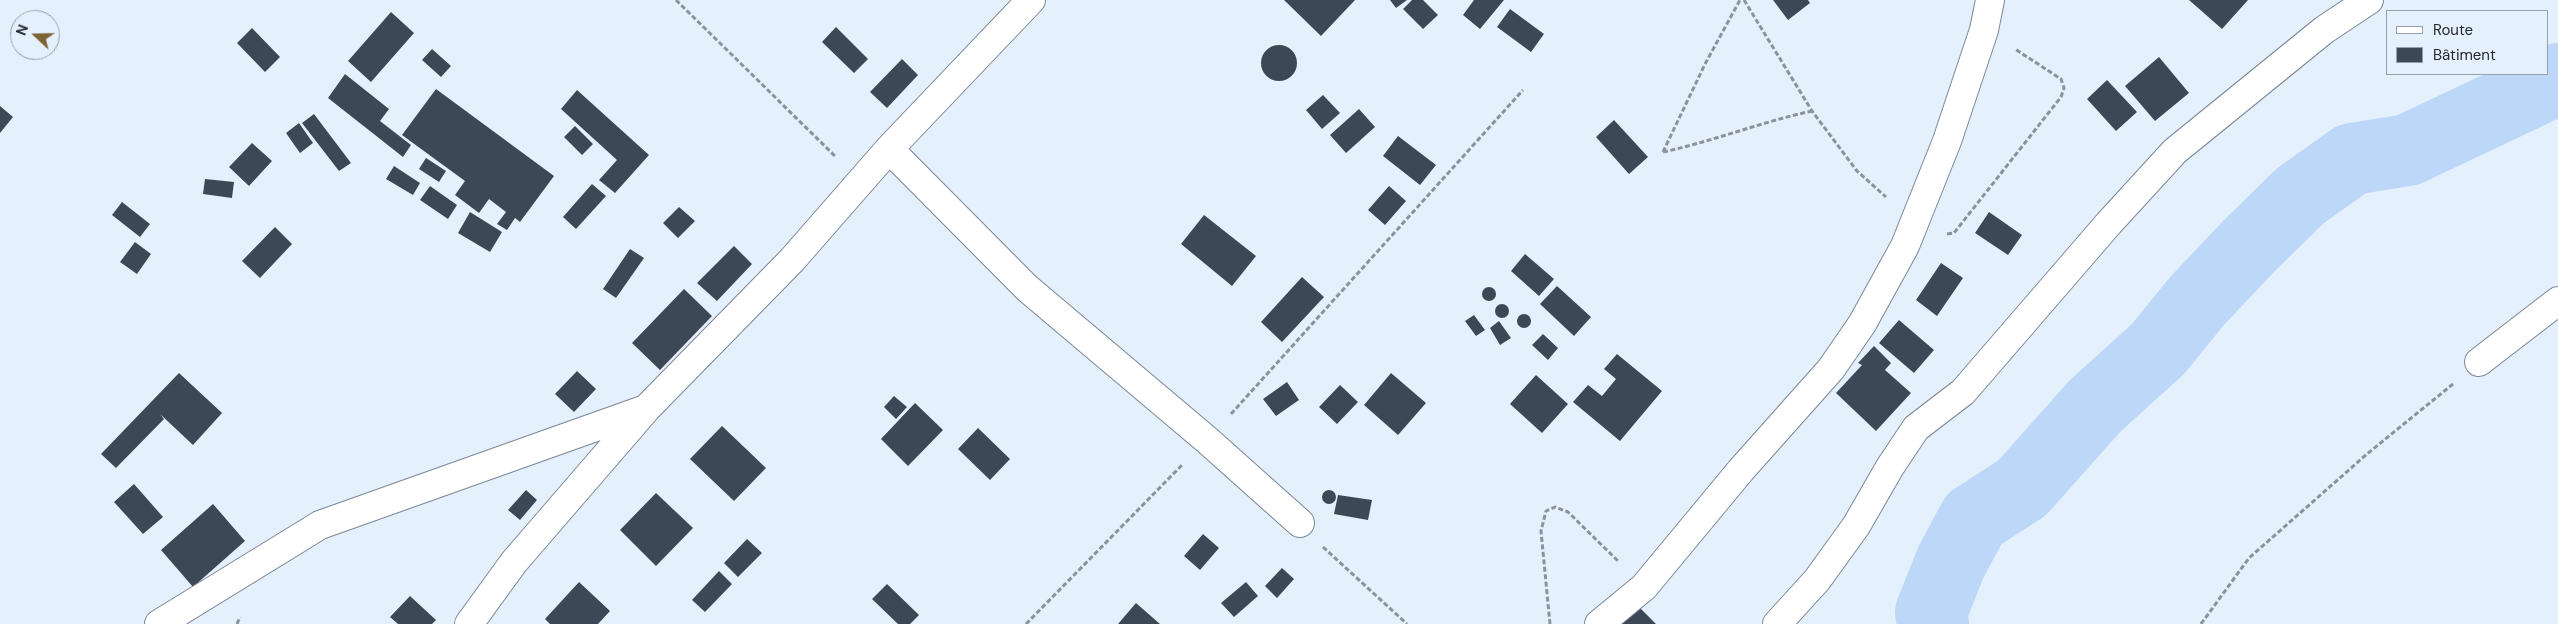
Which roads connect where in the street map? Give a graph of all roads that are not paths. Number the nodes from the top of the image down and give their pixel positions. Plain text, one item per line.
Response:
1 (1031, 0) edge
2 (1990, 0) edge
3 (2370, 0) edge
4 (889, 149) junction
5 (2558, 301) edge
6 (2479, 362) road end
7 (647, 408) junction
8 (1300, 523) road end
9 (158, 624) edge
10 (469, 624) edge
11 (1599, 624) edge
12 (1777, 624) edge

1 - 4 street
2 - 11 street
3 - 12 street
4 - 7 street
4 - 8 street
5 - 6 street
7 - 9 street
7 - 10 street

